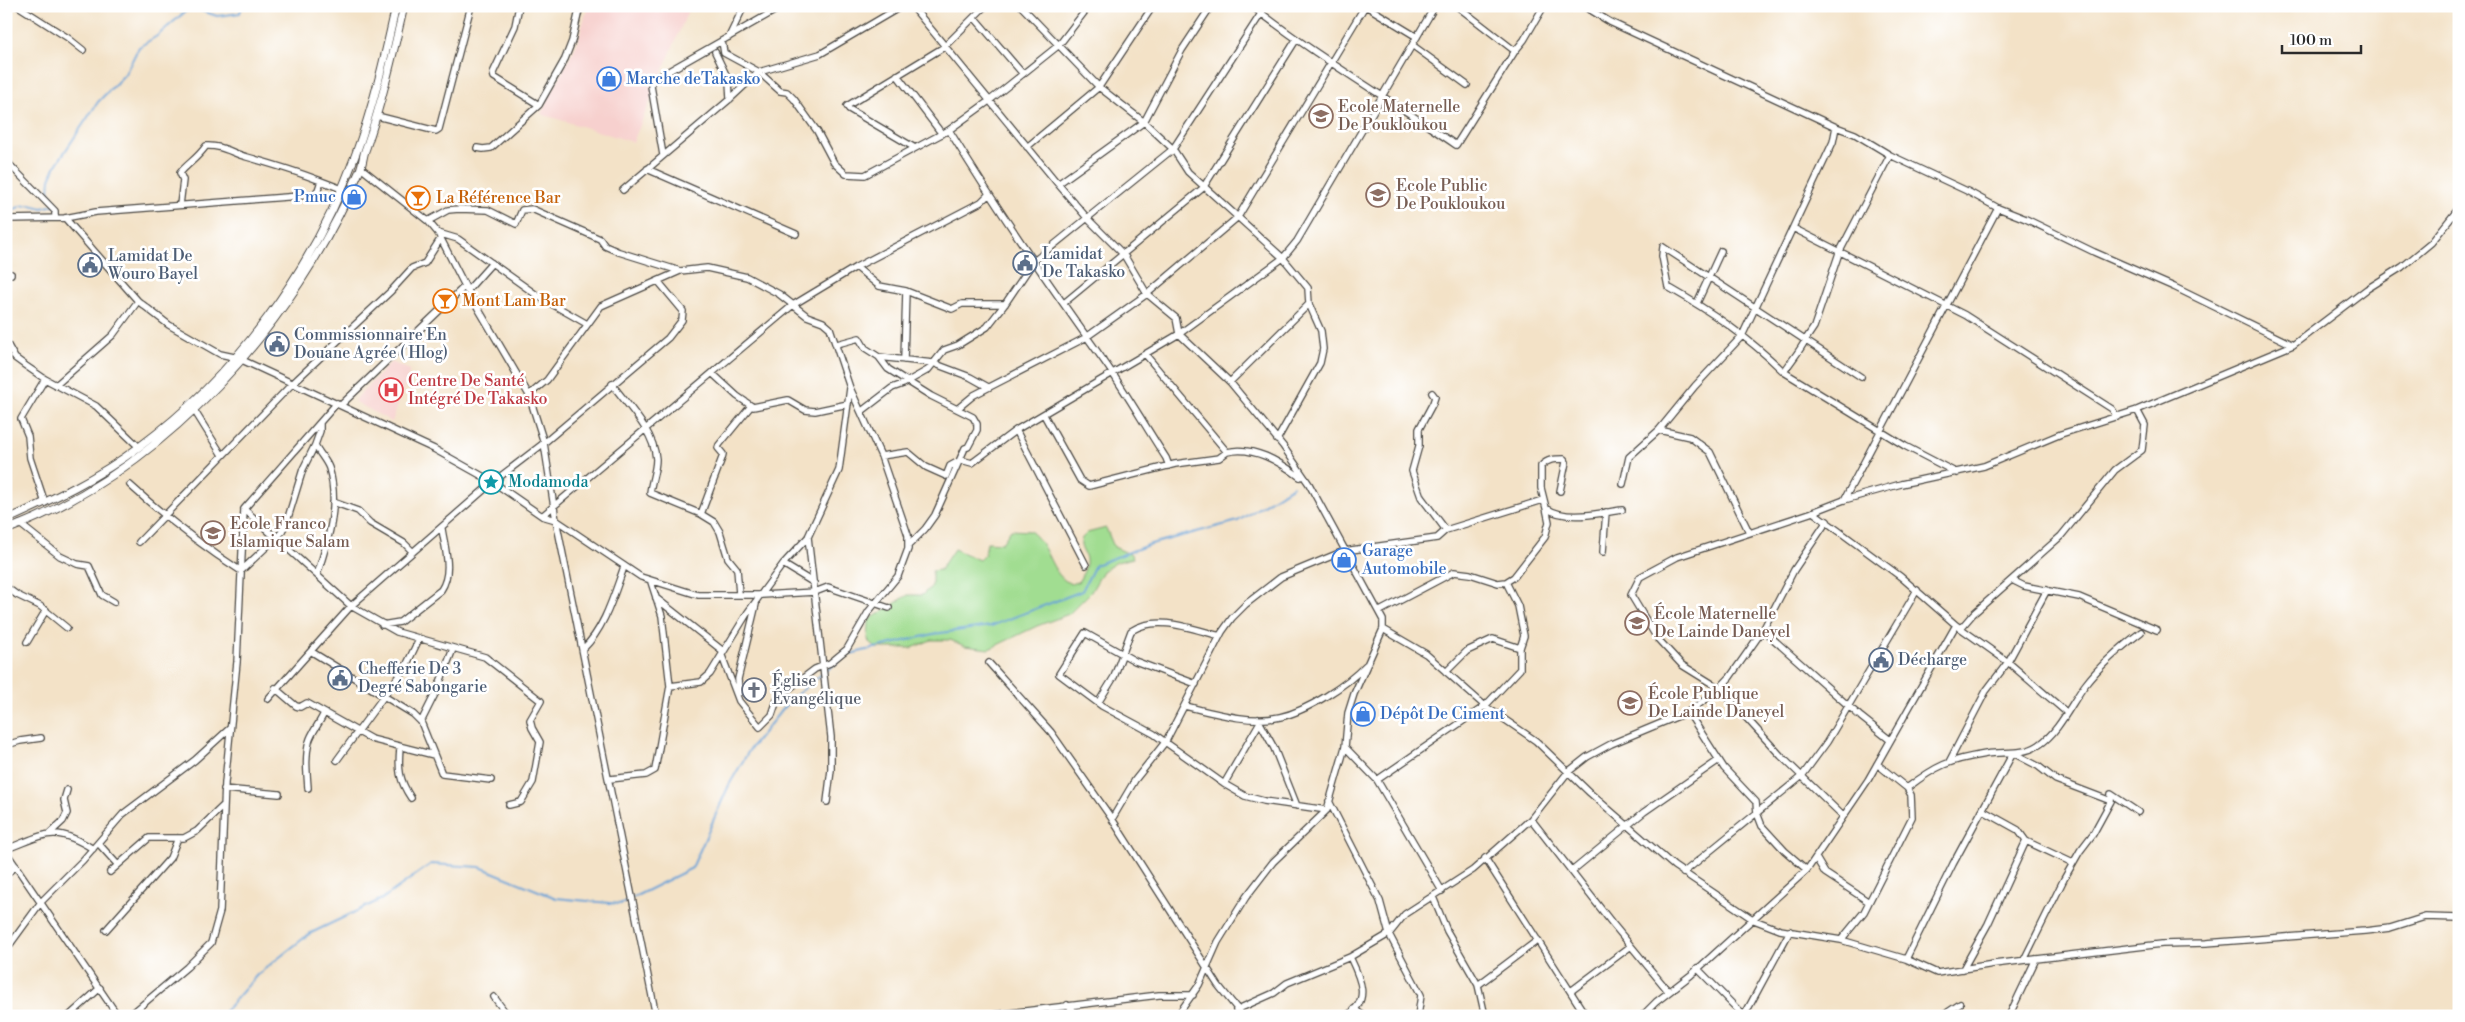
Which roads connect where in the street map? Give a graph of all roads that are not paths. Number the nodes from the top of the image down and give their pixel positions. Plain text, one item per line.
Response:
1 (18, 6) edge
2 (396, 6) edge
3 (404, 6) edge
4 (471, 6) edge
5 (519, 6) edge
6 (580, 6) edge
7 (744, 6) edge
8 (783, 6) edge
9 (902, 6) edge
10 (912, 6) edge
11 (985, 6) edge
12 (1021, 6) edge
13 (1088, 6) edge
14 (1153, 6) edge
15 (1211, 6) edge
16 (1252, 6) edge
17 (1266, 6) edge
18 (1366, 6) edge
19 (1435, 6) edge
20 (1457, 6) edge
21 (1544, 6) edge
22 (1588, 7) edge
23 (1261, 13) junction
24 (974, 17) junction
25 (729, 37) junction
26 (1417, 37) junction
27 (1296, 40) junction
28 (722, 41) junction
29 (1059, 45) junction
30 (1412, 46) junction
31 (944, 47) junction
32 (84, 50) dead end
33 (1515, 51) junction
34 (702, 52) junction
35 (716, 52) junction
36 (724, 53) junction
37 (1331, 64) junction
38 (759, 72) junction
39 (1023, 74) junction
40 (897, 75) junction
41 (1467, 85) dead end
42 (1099, 87) junction
43 (1383, 95) junction
44 (730, 99) junction
45 (989, 101) junction
46 (539, 104) junction
47 (377, 116) junction
48 (1144, 122) junction
49 (1836, 127) junction
50 (949, 130) junction
51 (942, 134) junction
52 (1027, 147) junction
53 (477, 148) dead end
54 (915, 148) junction
55 (1173, 149) junction
56 (663, 155) junction
57 (1890, 155) junction
58 (6, 161) edge
59 (361, 168) junction
60 (647, 169) junction
61 (321, 181) junction
62 (1058, 184) junction
63 (1203, 188) junction
64 (342, 189) junction
65 (623, 190) dead end
66 (988, 195) junction
67 (180, 205) junction
68 (1998, 208) junction
69 (2459, 208) edge
70 (55, 214) junction
71 (1238, 216) junction
72 (66, 218) junction
73 (6, 219) edge
74 (1088, 220) junction
75 (428, 221) junction
76 (1793, 228) junction
77 (796, 234) dead end
78 (439, 236) junction
79 (1721, 251) dead end
80 (1840, 253) junction
81 (1124, 255) junction
82 (1283, 258) junction
83 (1034, 261) junction
84 (492, 263) junction
85 (856, 267) junction
86 (680, 271) junction
87 (1710, 278) junction
88 (658, 280) junction
89 (466, 288) junction
90 (906, 291) junction
91 (1146, 294) junction
92 (138, 301) junction
93 (1064, 303) junction
94 (1698, 303) junction
95 (793, 304) junction
96 (1005, 304) junction
97 (1309, 304) junction
98 (1947, 304) junction
99 (1756, 308) junction
100 (587, 324) junction
101 (1179, 334) junction
102 (1742, 336) junction
103 (1085, 338) junction
104 (1805, 340) junction
105 (6, 342) edge
106 (837, 344) junction
107 (2293, 345) junction
108 (1145, 354) junction
109 (234, 357) junction
110 (879, 357) junction
111 (242, 360) junction
112 (904, 360) junction
113 (933, 363) junction
114 (1784, 372) junction
115 (712, 373) junction
116 (1112, 375) junction
117 (1861, 377) dead end
118 (45, 380) junction
119 (908, 381) junction
120 (1230, 382) junction
121 (292, 384) junction
122 (612, 384) junction
123 (56, 385) junction
124 (988, 387) junction
125 (850, 388) junction
126 (1432, 393) dead end
127 (529, 395) junction
128 (339, 404) junction
129 (848, 404) junction
130 (751, 406) junction
131 (957, 409) junction
132 (194, 410) junction
133 (2137, 410) junction
134 (862, 411) junction
135 (1044, 415) junction
136 (2117, 417) junction
137 (320, 423) junction
138 (646, 429) junction
139 (1016, 430) junction
140 (1659, 430) junction
141 (1880, 430) junction
142 (1277, 440) junction
143 (544, 443) junction
144 (315, 444) junction
145 (139, 447) junction
146 (1227, 452) junction
147 (222, 455) junction
148 (880, 456) junction
149 (960, 460) junction
150 (1169, 466) junction
151 (1957, 474) junction
152 (1304, 480) junction
153 (493, 482) junction
154 (1623, 484) dead end
155 (130, 485) dead end
156 (1560, 491) dead end
157 (1543, 500) junction
158 (1844, 500) junction
159 (333, 502) junction
160 (45, 503) junction
161 (555, 505) junction
162 (1546, 508) junction
163 (244, 509) junction
164 (1622, 510) dead end
165 (1606, 512) junction
166 (1813, 512) junction
167 (701, 514) junction
168 (163, 515) junction
169 (542, 516) junction
170 (6, 520) edge
171 (556, 520) junction
172 (1827, 522) junction
173 (20, 524) junction
174 (442, 529) junction
175 (6, 530) edge
176 (1446, 530) junction
177 (1749, 532) junction
178 (808, 537) junction
179 (277, 539) junction
180 (139, 542) dead end
181 (910, 544) junction
182 (1344, 551) junction
183 (413, 552) junction
184 (1603, 552) dead end
185 (783, 564) junction
186 (1086, 565) dead end
187 (624, 566) junction
188 (241, 572) junction
189 (317, 575) junction
190 (2012, 580) junction
191 (651, 582) junction
192 (1506, 582) junction
193 (814, 583) junction
194 (6, 587) edge
195 (1917, 590) junction
196 (2046, 590) junction
197 (815, 592) junction
198 (739, 594) junction
199 (654, 597) junction
200 (760, 598) junction
201 (114, 602) dead end
202 (875, 603) junction
203 (351, 606) junction
204 (889, 608) dead end
205 (46, 610) junction
206 (1380, 611) junction
207 (396, 624) junction
208 (382, 625) junction
209 (1958, 627) junction
210 (67, 628) dead end
211 (1383, 629) junction
212 (1763, 630) junction
213 (2157, 630) dead end
214 (397, 632) junction
215 (2141, 632) dead end
216 (1220, 636) junction
217 (419, 639) junction
218 (27, 642) dead end
219 (1520, 648) junction
220 (452, 649) junction
221 (583, 649) junction
222 (312, 652) junction
223 (1123, 653) junction
224 (723, 654) junction
225 (1370, 661) junction
226 (2008, 662) junction
227 (989, 663) dead end
228 (823, 665) junction
229 (1446, 672) junction
230 (1196, 684) junction
231 (670, 686) junction
232 (275, 688) junction
233 (1719, 688) junction
234 (383, 696) junction
235 (268, 699) dead end
236 (739, 701) junction
237 (1098, 703) junction
238 (1185, 706) junction
239 (1486, 706) junction
240 (1849, 707) junction
241 (1688, 712) junction
242 (2066, 712) junction
243 (324, 713) junction
244 (1259, 720) junction
245 (421, 722) junction
246 (229, 728) junction
247 (357, 732) junction
248 (42, 738) dead end
249 (1890, 740) junction
250 (1166, 742) junction
251 (6, 746) edge
252 (1345, 747) junction
253 (400, 748) junction
254 (2013, 753) junction
255 (434, 755) junction
256 (337, 760) dead end
257 (1719, 760) junction
258 (1949, 762) junction
259 (1877, 764) junction
260 (1568, 772) junction
261 (1802, 776) junction
262 (610, 779) junction
263 (491, 780) dead end
264 (1377, 780) junction
265 (1224, 784) junction
266 (308, 788) dead end
267 (1907, 788) junction
268 (224, 789) junction
269 (67, 790) dead end
270 (278, 794) dead end
271 (411, 798) dead end
272 (1329, 801) junction
273 (2111, 801) junction
274 (827, 802) dead end
275 (224, 805) junction
276 (509, 805) dead end
277 (1297, 806) junction
278 (1327, 810) junction
279 (1982, 810) junction
280 (2138, 812) dead end
281 (1757, 813) junction
282 (1843, 816) junction
283 (1112, 819) junction
284 (1531, 819) junction
285 (1627, 826) junction
286 (50, 834) junction
287 (178, 838) junction
288 (2026, 841) junction
289 (98, 843) junction
290 (93, 849) junction
291 (6, 851) edge
292 (1485, 858) junction
293 (1816, 858) junction
294 (2073, 863) junction
295 (117, 864) junction
296 (16, 866) junction
297 (1807, 870) junction
298 (110, 872) dead end
299 (1572, 872) junction
300 (1683, 872) junction
301 (6, 874) edge
302 (1442, 891) junction
303 (1433, 897) junction
304 (41, 902) junction
305 (1870, 902) junction
306 (2459, 918) edge
307 (1754, 920) junction
308 (106, 930) dead end
309 (1790, 931) junction
310 (1389, 934) junction
311 (1538, 940) junction
312 (1841, 940) junction
313 (1631, 946) junction
314 (6, 950) edge
315 (1350, 957) junction
316 (1906, 959) junction
317 (2036, 959) junction
318 (2024, 960) junction
319 (1207, 965) junction
320 (1698, 968) junction
321 (1963, 969) junction
322 (1478, 986) junction
323 (100, 988) junction
324 (1572, 991) junction
325 (1669, 992) junction
326 (1193, 995) junction
327 (494, 997) dead end
328 (1960, 1004) dead end
329 (1067, 1005) junction
330 (1354, 1009) junction
331 (1236, 1010) junction
332 (69, 1016) edge
333 (118, 1016) edge
334 (128, 1016) edge
335 (508, 1016) edge
336 (656, 1016) edge
337 (984, 1016) edge
338 (1079, 1016) edge
339 (1177, 1016) edge
340 (1243, 1016) edge
341 (1346, 1016) edge
342 (1364, 1016) edge
343 (1418, 1016) edge
344 (1485, 1016) edge
345 (1586, 1016) edge
346 (1642, 1016) edge
347 (1744, 1016) edge
348 (1942, 1016) edge
349 (2009, 1016) edge

1 - 32 street
2 - 64 main road
3 - 47 main road
4 - 47 street
5 - 46 street
6 - 46 street
7 - 25 street
8 - 25 street
9 - 38 street
10 - 31 street
11 - 24 street
12 - 29 street
13 - 29 street
14 - 42 street
15 - 48 street
16 - 23 street
17 - 23 street
18 - 26 street
18 - 37 street
19 - 26 street
20 - 33 street
21 - 33 street
22 - 49 street
23 - 27 street
23 - 55 street
24 - 31 street
24 - 39 street
25 - 28 street
26 - 30 street
27 - 37 street
27 - 63 street
28 - 34 street
28 - 36 street
29 - 39 street
29 - 42 street
30 - 41 street
30 - 43 street
31 - 40 street
31 - 45 street
33 - 43 street
34 - 35 street
34 - 56 street
35 - 36 street
35 - 44 street
36 - 38 street
37 - 43 street
37 - 71 street
38 - 44 street
38 - 54 street
39 - 45 street
40 - 51 street
40 - 54 street
42 - 48 street
42 - 52 street
43 - 82 street
44 - 56 street
45 - 50 street
45 - 52 street
46 - 53 street
47 - 59 main road
48 - 55 street
48 - 62 street
49 - 57 street
49 - 76 street
50 - 51 street
50 - 66 street
51 - 54 street
52 - 62 street
55 - 63 street
55 - 74 street
56 - 60 street
57 - 68 street
57 - 80 street
58 - 70 street
59 - 75 street
59 - 111 main road
60 - 65 street
60 - 77 street
61 - 64 street
61 - 67 street
61 - 67 street
62 - 74 street
63 - 71 street
63 - 81 street
64 - 109 main road
66 - 83 street
66 - 85 street
67 - 72 street
68 - 98 street
68 - 107 street
69 - 107 street
70 - 72 street
70 - 73 street
71 - 82 street
71 - 91 street
72 - 92 street
74 - 81 street
74 - 83 street
75 - 78 street
75 - 86 street
76 - 80 street
76 - 99 street
78 - 84 street
78 - 89 street
78 - 121 street
79 - 87 street
80 - 98 street
80 - 104 street
81 - 91 street
81 - 93 street
82 - 97 street
82 - 101 street
83 - 93 street
83 - 96 street
84 - 89 street
84 - 100 street
85 - 90 street
85 - 95 street
86 - 88 street
86 - 95 street
87 - 94 street
87 - 94 street
87 - 99 street
88 - 100 street
88 - 122 street
89 - 127 street
89 - 128 street
90 - 96 street
90 - 112 street
91 - 101 street
91 - 103 street
92 - 109 street
92 - 123 street
93 - 103 street
94 - 102 street
95 - 106 street
95 - 115 street
96 - 113 street
97 - 120 street
97 - 142 street
98 - 136 street
98 - 141 street
99 - 102 street
99 - 104 street
100 - 127 street
101 - 108 street
101 - 120 street
102 - 114 street
102 - 140 street
103 - 116 street
103 - 124 street
104 - 114 street
104 - 117 street
105 - 118 street
106 - 110 street
106 - 125 street
107 - 133 street
108 - 116 street
108 - 146 street
109 - 145 main road
110 - 112 street
110 - 119 street
111 - 121 street
111 - 132 main road
112 - 113 street
113 - 119 street
113 - 124 street
114 - 141 street
115 - 130 street
115 - 138 street
116 - 135 street
116 - 150 street
118 - 123 street
118 - 160 street
119 - 131 street
119 - 134 street
120 - 142 street
121 - 128 street
121 - 147 street
122 - 138 street
122 - 143 street
123 - 145 street
124 - 131 street
125 - 129 street
125 - 134 street
126 - 176 street
127 - 143 street
128 - 137 street
128 - 153 street
129 - 130 street
129 - 178 street
130 - 167 street
131 - 149 street
132 - 147 street
132 - 173 main road
133 - 136 street
133 - 190 street
134 - 148 street
135 - 139 street
135 - 150 street
136 - 151 street
137 - 144 street
137 - 163 street
138 - 161 street
138 - 167 street
139 - 149 street
139 - 186 street
140 - 154 street
140 - 177 street
141 - 151 street
141 - 158 street
142 - 152 street
143 - 153 street
143 - 161 street
144 - 159 street
144 - 179 street
145 - 160 main road
146 - 150 street
146 - 152 street
147 - 168 street
148 - 149 street
148 - 181 street
149 - 181 street
151 - 158 street
152 - 182 street
153 - 169 street
153 - 174 street
155 - 168 street
156 - 157 street
157 - 162 street
157 - 176 street
158 - 166 street
159 - 183 street
159 - 189 street
160 - 170 main road
161 - 169 street
161 - 171 street
162 - 165 street
162 - 192 street
163 - 179 street
163 - 188 street
164 - 165 street
165 - 184 street
166 - 172 street
166 - 177 street
167 - 198 street
168 - 180 street
168 - 188 street
169 - 171 street
171 - 187 street
171 - 221 street
172 - 195 street
172 - 212 street
173 - 175 main road
173 - 201 street
174 - 183 street
174 - 207 street
176 - 182 street
177 - 233 street
178 - 185 street
178 - 193 street
179 - 188 street
179 - 189 street
181 - 202 street
182 - 206 street
182 - 216 street
183 - 203 street
185 - 193 street
185 - 200 street
187 - 191 street
187 - 221 street
188 - 246 street
189 - 203 street
190 - 196 street
190 - 209 street
191 - 198 street
191 - 199 street
192 - 206 street
192 - 219 street
193 - 197 street
194 - 205 street
195 - 209 street
195 - 240 street
196 - 213 street
196 - 226 street
197 - 200 street
197 - 202 street
197 - 228 street
198 - 200 street
199 - 224 street
199 - 231 street
200 - 224 street
200 - 236 street
202 - 204 street
202 - 228 street
203 - 208 street
203 - 222 street
205 - 210 street
205 - 218 street
206 - 211 street
207 - 208 street
207 - 214 street
208 - 214 street
209 - 226 street
209 - 249 street
211 - 225 street
211 - 229 street
212 - 233 street
212 - 240 street
214 - 217 street
215 - 242 street
216 - 223 street
216 - 230 street
217 - 220 street
217 - 234 street
219 - 229 street
219 - 239 street
220 - 245 street
220 - 276 street
221 - 262 street
222 - 232 street
222 - 234 street
223 - 230 street
223 - 237 street
223 - 237 street
224 - 231 street
224 - 236 street
225 - 244 street
225 - 252 street
226 - 242 street
226 - 258 street
227 - 283 street
228 - 236 street
228 - 274 street
229 - 239 street
230 - 238 street
231 - 262 street
232 - 235 street
232 - 243 street
233 - 241 street
233 - 261 street
234 - 245 street
234 - 247 street
237 - 250 street
238 - 244 street
238 - 250 street
239 - 260 street
239 - 264 street
240 - 249 street
240 - 261 street
241 - 257 street
241 - 260 street
242 - 254 street
243 - 247 street
243 - 266 street
244 - 265 street
244 - 277 street
245 - 255 street
246 - 268 street
246 - 289 street
247 - 253 street
247 - 256 street
248 - 251 street
249 - 259 street
250 - 265 street
250 - 283 street
252 - 264 street
252 - 272 street
253 - 255 street
253 - 271 street
254 - 258 street
254 - 273 street
254 - 279 street
255 - 263 street
257 - 281 street
257 - 285 street
258 - 267 street
259 - 267 street
259 - 282 street
260 - 284 street
260 - 285 street
261 - 281 street
261 - 282 street
262 - 336 street
264 - 302 street
265 - 277 street
267 - 305 street
268 - 270 street
268 - 275 street
269 - 286 street
272 - 278 street
272 - 310 street
273 - 280 street
273 - 294 street
275 - 287 street
275 - 334 street
277 - 278 street
278 - 319 street
279 - 288 street
279 - 316 street
281 - 297 street
281 - 300 street
282 - 293 street
283 - 319 street
284 - 292 street
284 - 299 street
285 - 299 street
285 - 300 street
286 - 290 street
286 - 291 street
287 - 295 street
287 - 308 street
288 - 294 street
288 - 321 street
289 - 290 street
289 - 295 street
290 - 304 street
291 - 296 street
292 - 302 street
292 - 311 street
293 - 297 street
293 - 305 street
294 - 318 street
295 - 298 street
296 - 301 street
296 - 304 street
297 - 307 street
299 - 313 street
300 - 307 street
302 - 303 street
303 - 310 street
303 - 322 street
304 - 314 street
304 - 323 street
305 - 312 street
306 - 317 street
307 - 309 street
307 - 320 street
309 - 312 street
309 - 347 street
310 - 315 street
310 - 343 street
311 - 322 street
311 - 324 street
312 - 316 street
313 - 324 street
313 - 325 street
315 - 330 street
315 - 331 street
316 - 321 street
317 - 318 street
317 - 349 street
318 - 321 street
319 - 326 street
319 - 331 street
320 - 325 street
320 - 347 street
322 - 344 street
323 - 332 street
323 - 333 street
324 - 345 street
325 - 346 street
326 - 329 street
326 - 339 street
327 - 335 street
328 - 348 street
329 - 337 street
329 - 338 street
330 - 341 street
330 - 342 street
331 - 340 street

